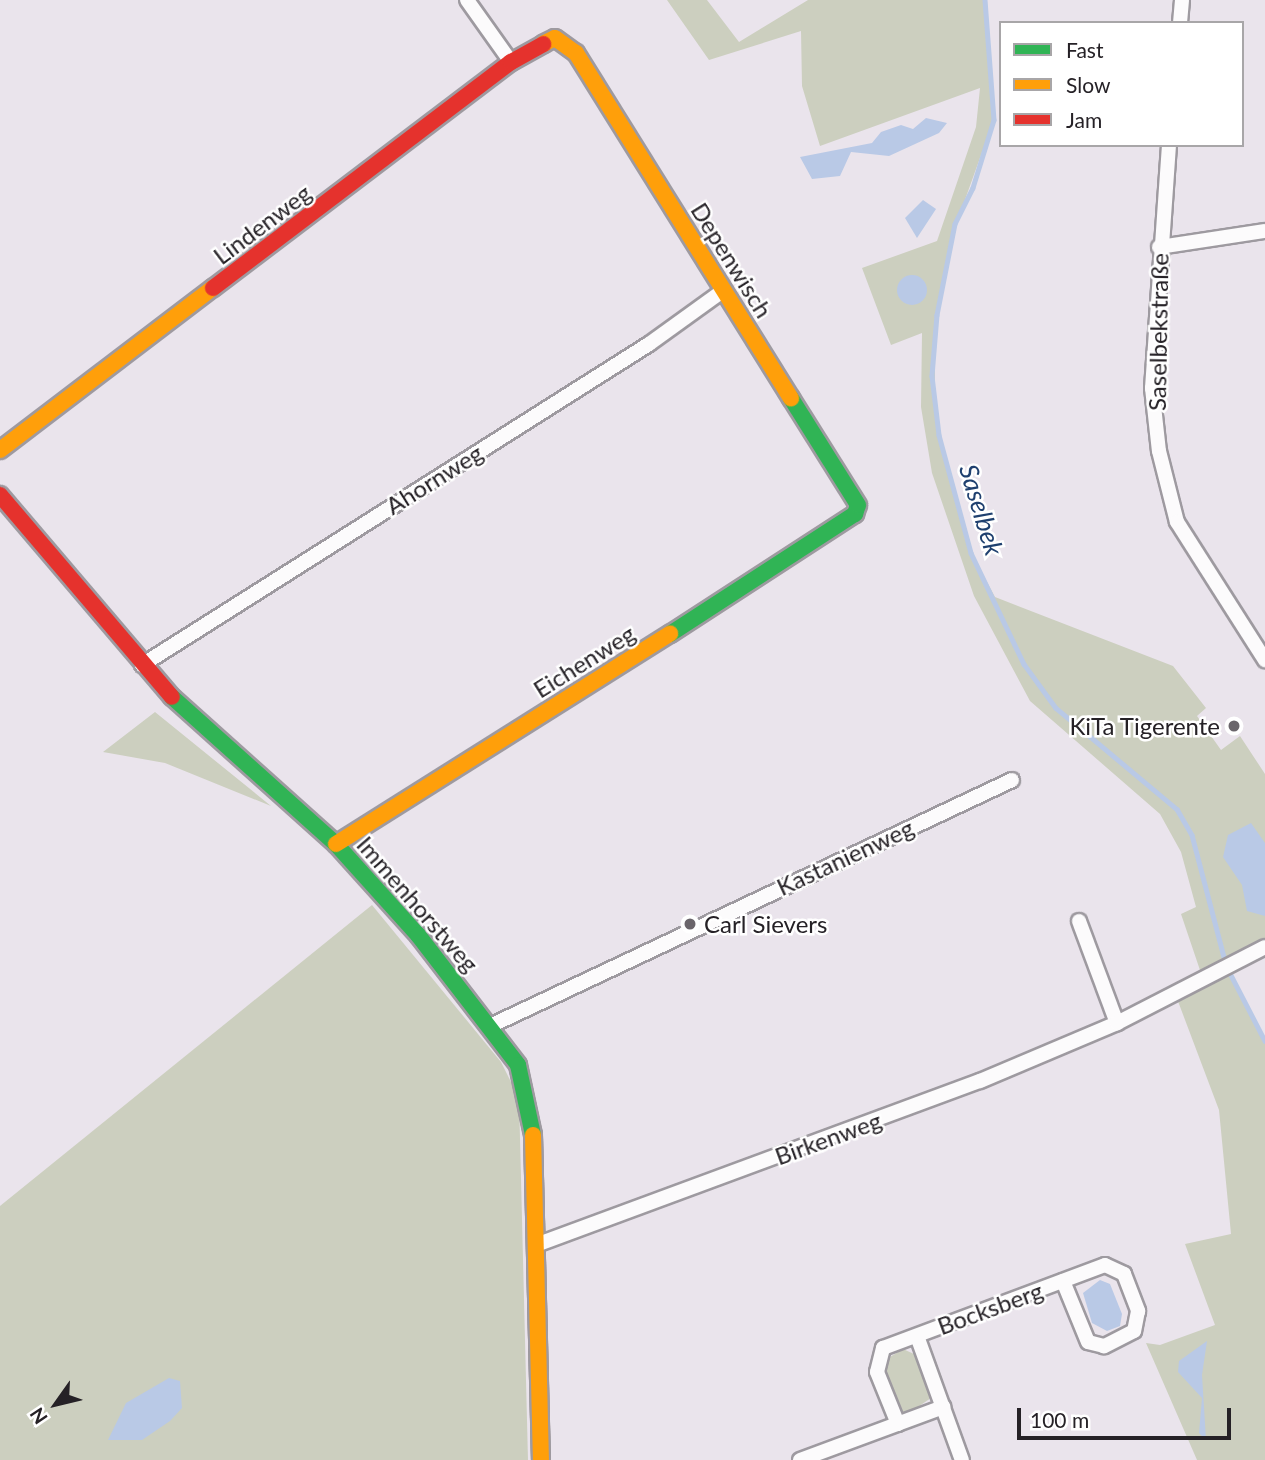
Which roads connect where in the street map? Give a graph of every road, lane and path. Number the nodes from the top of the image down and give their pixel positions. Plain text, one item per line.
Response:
1 (467, 0) edge
2 (1182, 0) edge
3 (1180, 21) edge
4 (555, 38) joint
5 (511, 62) junction
6 (1169, 147) edge
7 (1265, 231) edge
8 (1159, 247) junction
9 (724, 290) junction
10 (0, 450) edge
11 (0, 495) edge
12 (855, 514) joint
13 (1265, 660) edge
14 (142, 665) junction
15 (1012, 780) dead end
16 (336, 844) junction
17 (1079, 921) dead end
18 (1265, 947) edge
19 (1117, 1023) junction
20 (490, 1027) junction
21 (536, 1245) junction
22 (1063, 1281) junction
23 (916, 1336) junction
24 (943, 1407) junction
25 (898, 1424) junction
26 (541, 1460) edge
27 (800, 1460) edge
28 (962, 1460) edge

1 - 5 street
2 - 3 street
4 - 5 street, Lindenweg
4 - 9 street, Depenwisch
5 - 10 street, Lindenweg
6 - 8 street, Saselbekstraße
7 - 8 street
8 - 13 street, Saselbekstraße
9 - 12 street, Depenwisch
9 - 14 street, Ahornweg
11 - 14 street, Immenhorstweg
12 - 16 street, Eichenweg
14 - 16 street, Immenhorstweg
15 - 20 street, Kastanienweg
16 - 20 street, Immenhorstweg
17 - 19 street
18 - 19 street, Birkenweg
19 - 21 street, Birkenweg
20 - 21 street, Immenhorstweg
21 - 26 street, Immenhorstweg
22 - 22 street, Bocksberg
22 - 23 street, Bocksberg
23 - 24 street, Bocksberg
23 - 25 street, Bocksberg
24 - 25 street
24 - 28 street, Bocksberg
25 - 27 street

